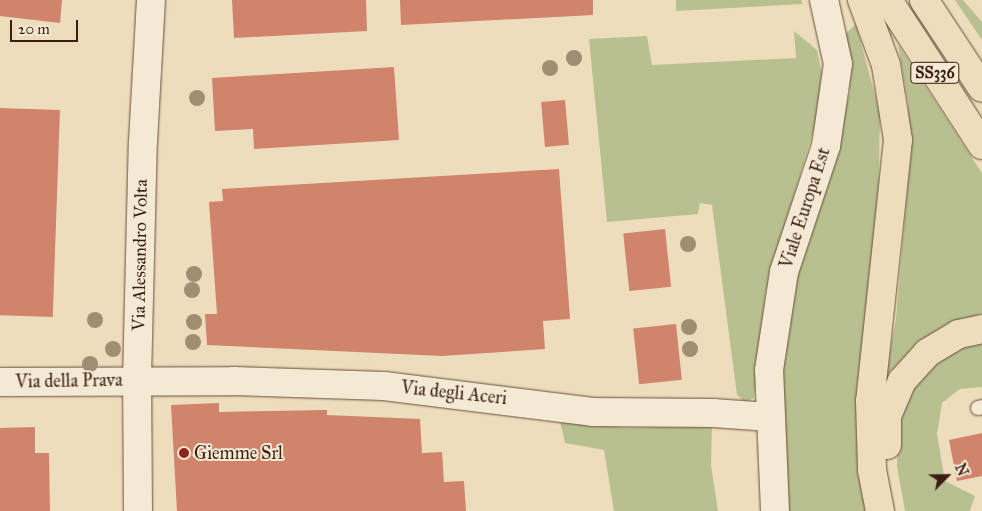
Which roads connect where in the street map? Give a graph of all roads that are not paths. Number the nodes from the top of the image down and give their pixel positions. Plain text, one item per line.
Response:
1 (151, 0) edge
2 (824, 0) edge
3 (862, 0) edge
4 (888, 0) edge
5 (924, 0) edge
6 (982, 88) edge
7 (982, 146) edge
8 (982, 329) edge
9 (137, 380) junction
10 (0, 382) edge
11 (770, 417) junction
12 (138, 511) edge
13 (775, 511) edge
14 (880, 511) edge
15 (895, 511) edge

1 - 9 street, Via Alessandro Volta
2 - 11 street, Viale Europa Est
3 - 14 highway
4 - 7 highway, SS336
5 - 6 highway, SS336
8 - 15 highway
9 - 10 street, Via della Prava
9 - 11 street, Via degli Aceri
9 - 12 street, Via Alessandro Volta
11 - 13 street, Viale Europa Est

